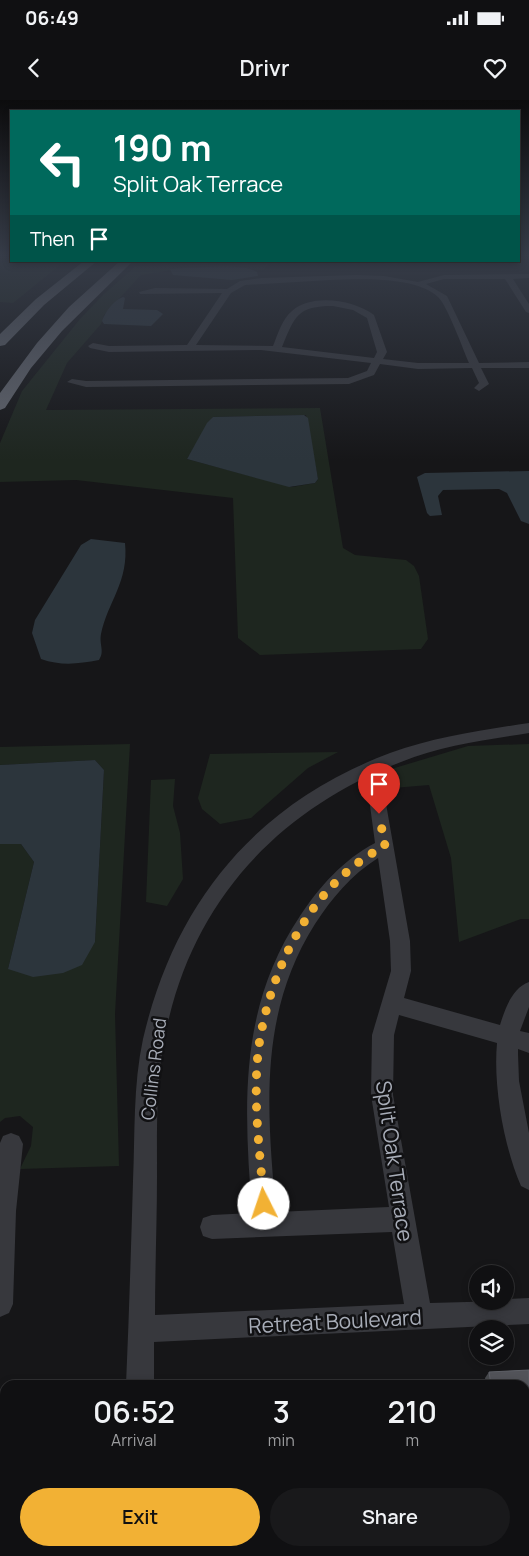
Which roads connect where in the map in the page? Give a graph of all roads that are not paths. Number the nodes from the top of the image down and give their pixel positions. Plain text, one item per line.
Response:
1 (17, 325) edge
2 (44, 325) edge
3 (61, 325) edge
4 (205, 325) edge
5 (288, 325) edge
6 (373, 325) edge
7 (457, 325) edge
8 (0, 342) edge
9 (24, 346) dead end
10 (93, 346) dead end
11 (190, 347) junction
12 (277, 348) junction
13 (376, 362) junction
14 (529, 365) edge
15 (476, 366) junction
16 (72, 382) dead end
17 (479, 388) dead end
18 (0, 405) edge
19 (529, 728) edge
20 (377, 798) dead end
21 (385, 846) junction
22 (529, 991) edge
23 (392, 1004) junction
24 (519, 1040) edge
25 (11, 1144) dead end
26 (529, 1178) edge
27 (402, 1219) junction
28 (265, 1223) junction
29 (212, 1227) dead end
30 (0, 1304) edge
31 (529, 1311) edge
32 (419, 1317) junction
33 (142, 1329) junction
34 (140, 1380) edge

1 - 8 highway
2 - 9 highway
3 - 18 highway
4 - 11 street
5 - 12 street
6 - 13 street
7 - 15 street
10 - 11 street
11 - 12 street
12 - 13 street
13 - 15 street
13 - 16 street
14 - 15 street
15 - 17 street
19 - 33 street, Collins Road
20 - 21 street, Split Oak Terrace
21 - 23 street, Split Oak Terrace
21 - 28 street
22 - 24 street
23 - 24 street
23 - 27 street, Split Oak Terrace
24 - 26 street
25 - 30 street
27 - 28 street
27 - 32 street, Split Oak Terrace
28 - 29 street
31 - 32 street, Retreat Boulevard
32 - 33 street, Retreat Boulevard
33 - 34 street, Collins Road

